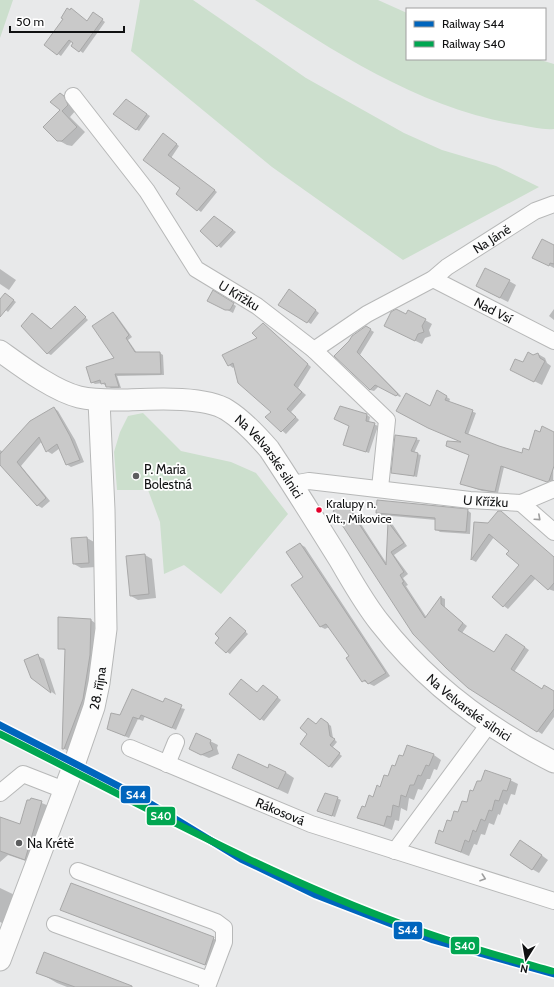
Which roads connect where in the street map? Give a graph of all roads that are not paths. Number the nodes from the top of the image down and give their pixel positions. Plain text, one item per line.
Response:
1 (73, 96) dead end
2 (554, 204) edge
3 (433, 279) junction
4 (554, 341) edge
5 (314, 350) junction
6 (0, 351) edge
7 (99, 401) junction
8 (292, 484) junction
9 (380, 488) junction
10 (554, 490) edge
11 (521, 503) junction
12 (554, 532) edge
13 (489, 724) junction
14 (176, 742) dead end
15 (130, 748) dead end
16 (554, 762) edge
17 (168, 764) junction
18 (64, 790) junction
19 (0, 793) edge
20 (395, 851) junction
21 (78, 871) dead end
22 (554, 900) edge
23 (55, 924) dead end
24 (4, 940) edge
25 (0, 960) edge
26 (208, 983) edge

1 - 5 street, U Křížku
2 - 3 street, Na Jáně
3 - 4 street, Nad Vsí
3 - 5 street, Na Jáně
5 - 9 street, U Křížku
6 - 7 main road, Na Velvarské silnici
7 - 8 main road, Na Velvarské silnici
7 - 18 main road, 28. října
8 - 9 street, U Křížku
8 - 13 main road, Na Velvarské silnici
9 - 11 street, U Křížku
10 - 11 street, U Křížku
11 -> 12 street, U Křížku
13 - 16 main road, Na Velvarské silnici
13 - 20 street
14 - 17 street
15 - 17 street, Rákosová
17 - 20 street, Rákosová
18 - 19 street
18 - 24 main road, 28. října
20 -> 22 street, Rákosová
21 - 26 street
23 - 26 street
24 - 25 main road, 28. října

